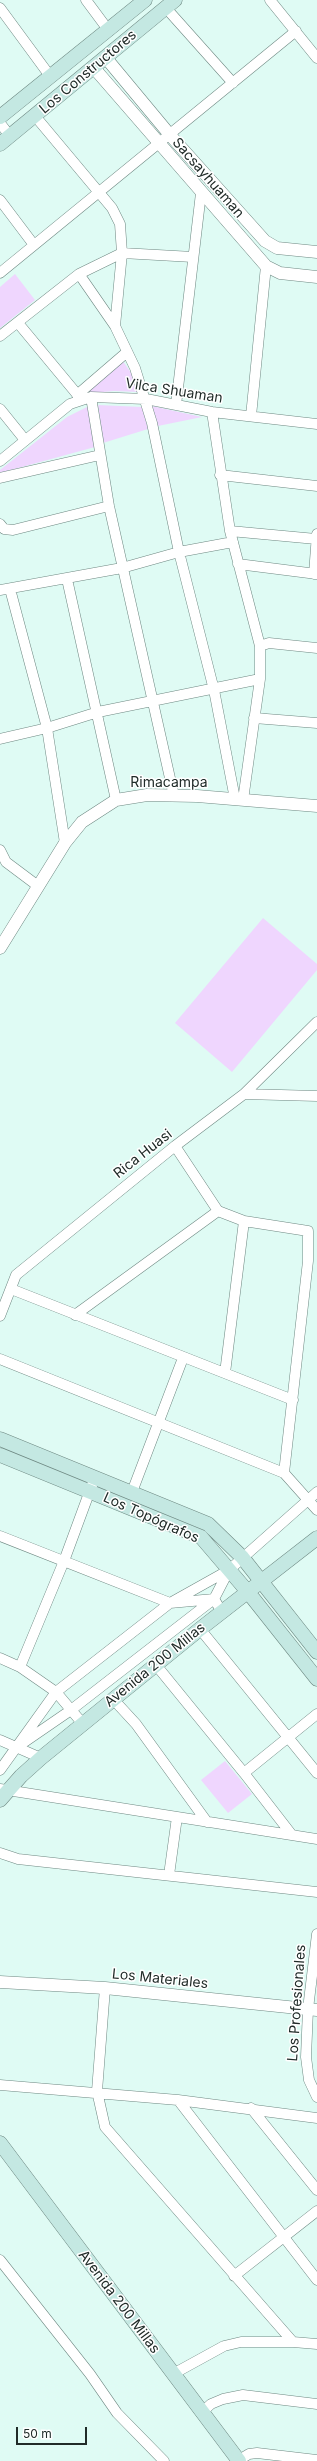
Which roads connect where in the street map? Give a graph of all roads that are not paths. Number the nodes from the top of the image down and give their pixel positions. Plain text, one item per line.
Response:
1 (86, 0) edge
2 (145, 0) edge
3 (270, 0) edge
4 (170, 4) edge
5 (0, 8) edge
6 (109, 31) junction
7 (296, 31) junction
8 (315, 51) edge
9 (106, 58) junction
10 (94, 68) junction
11 (50, 76) junction
12 (233, 83) junction
13 (35, 116) junction
14 (0, 117) edge
15 (0, 122) edge
16 (170, 135) junction
17 (5, 140) edge
18 (159, 144) junction
19 (99, 192) junction
20 (201, 193) junction
21 (0, 200) edge
22 (34, 245) junction
23 (317, 252) edge
24 (122, 253) junction
25 (194, 257) junction
26 (266, 266) junction
27 (0, 273) edge
28 (79, 274) junction
29 (317, 277) edge
30 (18, 323) junction
31 (115, 326) junction
32 (0, 336) edge
33 (127, 352) junction
34 (79, 397) junction
35 (91, 397) junction
36 (146, 399) junction
37 (176, 405) junction
38 (0, 409) edge
39 (212, 412) junction
40 (251, 416) junction
41 (317, 424) edge
42 (25, 440) junction
43 (100, 455) junction
44 (0, 461) edge
45 (220, 475) junction
46 (0, 478) edge
47 (317, 486) edge
48 (109, 506) junction
49 (0, 524) edge
50 (230, 531) junction
51 (317, 536) edge
52 (233, 542) junction
53 (179, 552) junction
54 (238, 564) junction
55 (122, 568) junction
56 (316, 574) edge
57 (68, 579) junction
58 (5, 589) edge
59 (260, 646) junction
60 (317, 648) edge
61 (260, 679) junction
62 (214, 690) junction
63 (153, 702) junction
64 (98, 712) junction
65 (254, 718) junction
66 (317, 723) edge
67 (46, 728) junction
68 (0, 739) edge
69 (174, 796) junction
70 (116, 800) junction
71 (239, 800) junction
72 (317, 806) edge
73 (65, 844) junction
74 (0, 850) edge
75 (38, 886) junction
76 (0, 948) edge
77 (317, 1022) edge
78 (244, 1094) junction
79 (317, 1096) edge
80 (175, 1146) junction
81 (218, 1211) junction
82 (244, 1221) junction
83 (317, 1250) edge
84 (308, 1262) junction
85 (11, 1289) junction
86 (75, 1315) junction
87 (0, 1316) edge
88 (182, 1358) junction
89 (0, 1359) edge
90 (225, 1373) junction
91 (293, 1400) junction
92 (158, 1421) junction
93 (0, 1439) edge
94 (0, 1455) edge
95 (284, 1473) junction
96 (95, 1477) junction
97 (90, 1492) junction
98 (132, 1492) junction
99 (317, 1492) edge
100 (307, 1499) junction
101 (317, 1510) edge
102 (0, 1536) edge
103 (314, 1543) edge
104 (242, 1557) junction
105 (64, 1561) junction
106 (229, 1570) junction
107 (260, 1583) junction
108 (248, 1592) junction
109 (214, 1599) junction
110 (170, 1603) junction
111 (222, 1612) junction
112 (200, 1629) junction
113 (317, 1652) edge
114 (0, 1658) edge
115 (156, 1665) junction
116 (20, 1667) junction
117 (317, 1679) edge
118 (56, 1692) junction
119 (113, 1699) junction
120 (71, 1710) junction
121 (317, 1714) edge
122 (83, 1724) junction
123 (288, 1737) junction
124 (0, 1740) edge
125 (16, 1747) junction
126 (41, 1758) junction
127 (0, 1770) edge
128 (244, 1773) junction
129 (317, 1773) edge
130 (2, 1793) edge
131 (177, 1817) junction
132 (207, 1822) junction
133 (292, 1835) junction
134 (317, 1839) edge
135 (0, 1853) edge
136 (169, 1875) junction
137 (317, 1892) edge
138 (317, 1934) edge
139 (0, 1982) edge
140 (106, 1988) junction
141 (313, 2010) edge
142 (0, 2085) edge
143 (97, 2092) junction
144 (317, 2097) edge
145 (178, 2100) junction
146 (251, 2108) junction
147 (317, 2118) edge
148 (0, 2143) edge
149 (317, 2190) edge
150 (317, 2211) edge
151 (284, 2237) junction
152 (0, 2260) edge
153 (234, 2276) junction
154 (317, 2280) edge
155 (293, 2342) junction
156 (317, 2344) edge
157 (173, 2374) junction
158 (317, 2404) edge
159 (201, 2413) junction
160 (317, 2460) edge
161 (164, 2461) edge
162 (239, 2461) edge

1 - 6 street
2 - 6 main road, Los Constructores
3 - 7 street
4 - 9 main road, Los Constructores
4 - 12 street
5 - 11 street
6 - 11 main road, Los Constructores
7 - 8 street
7 - 12 street
9 - 10 main road, Los Constructores
9 - 16 street
10 - 13 main road, Los Constructores
10 - 18 street, Sacsayhuaman
11 - 14 main road, Los Constructores
12 - 16 street
13 - 17 main road, Los Constructores
13 - 19 street
15 - 17 street
16 - 18 street
16 - 23 street
18 - 19 street
18 - 20 street, Sacsayhuaman
19 - 22 street
19 - 24 street
20 - 25 street
20 - 26 street, Sacsayhuaman
21 - 22 street
22 - 27 street
24 - 25 street
24 - 28 street
24 - 31 street
25 - 37 street
26 - 29 street, Sacsayhuaman
26 - 40 street
28 - 30 street
28 - 31 street
30 - 32 street
30 - 34 street
31 - 33 street
33 - 34 street
33 - 36 street
34 - 35 street, Vilca Shuaman
34 - 42 street, Vilca Shuaman
35 - 36 street, Vilca Shuaman
35 - 43 street
36 - 37 street, Vilca Shuaman
36 - 53 street
37 - 39 street, Vilca Shuaman
38 - 42 street
39 - 40 street, Vilca Shuaman
39 - 45 street
40 - 41 street, Vilca Shuaman
42 - 44 street, Vilca Shuaman
43 - 46 street
43 - 48 street
45 - 47 street
45 - 50 street
48 - 49 street
48 - 55 street
50 - 51 street
50 - 52 street
51 - 56 street
52 - 53 street
52 - 54 street
53 - 55 street
53 - 62 street
54 - 56 street
54 - 59 street
55 - 57 street
55 - 63 street
57 - 58 street
57 - 64 street
58 - 67 street
59 - 60 street
59 - 61 street
61 - 62 street
61 - 65 street
62 - 63 street
62 - 71 street
63 - 64 street
63 - 69 street
64 - 67 street
64 - 70 street
65 - 66 street
65 - 71 street
67 - 68 street
67 - 73 street
69 - 70 street, Rimacampa
69 - 71 street, Rimacampa
70 - 73 street, Rimacampa
71 - 72 street, Rimacampa
73 - 75 street, Rimacampa
74 - 75 street
75 - 76 street, Rimacampa
77 - 78 street, Rica Huasi
78 - 79 street
78 - 80 street, Rica Huasi
80 - 81 street
80 - 85 street, Rica Huasi
81 - 82 street
81 - 86 street
82 - 84 street
82 - 90 street
83 - 84 street
84 - 91 street
85 - 86 street
85 - 87 street, Rica Huasi
86 - 88 street
88 - 90 street
88 - 92 street
89 - 92 street
90 - 91 street
91 - 95 street
92 - 95 street
92 - 98 street
93 - 96 main road, Los Topógrafos
94 - 97 main road, Los Topógrafos
95 - 100 street
96 - 97 street
96 - 98 main road, Los Topógrafos
97 - 105 street
97 - 106 main road, Los Topógrafos
98 - 104 main road, Los Topógrafos
99 - 100 street
100 - 101 street
100 - 104 street
102 - 105 street
103 - 107 main road, Avenida 200 Millas
104 - 106 street
104 - 107 main road, Los Topógrafos
105 - 110 street
105 - 116 street
106 - 108 main road, Los Topógrafos
106 - 109 street
106 - 110 street
107 - 108 main road, Avenida 200 Millas
107 - 113 main road, Los Topógrafos
108 - 111 main road, Avenida 200 Millas
108 - 117 main road, Los Topógrafos
109 - 110 street
109 - 111 street
109 - 120 street
110 - 118 street
111 - 112 main road, Avenida 200 Millas
112 - 115 main road, Avenida 200 Millas
112 - 123 street
114 - 116 street
115 - 119 main road, Avenida 200 Millas
115 - 128 street
116 - 118 street
118 - 120 street
118 - 125 street
119 - 122 main road, Avenida 200 Millas
119 - 132 street
120 - 122 street
120 - 125 street
121 - 123 street
122 - 126 main road, Avenida 200 Millas
123 - 128 street
123 - 129 street
124 - 125 street
125 - 126 street
125 - 127 street
126 - 130 main road, Avenida 200 Millas
128 - 133 street
130 - 131 street
131 - 132 street
131 - 136 street
132 - 133 street
133 - 134 street
135 - 136 street
136 - 137 street
138 - 141 street, Los Profesionales
139 - 140 street, Los Materiales
140 - 141 street, Los Materiales
140 - 143 street
141 - 144 street, Los Profesionales
142 - 143 street
143 - 145 street
143 - 153 street
145 - 146 street
145 - 151 street
146 - 147 street
146 - 149 street
148 - 157 main road, Avenida 200 Millas
150 - 151 street
151 - 153 street
151 - 154 street
152 - 161 street
153 - 155 street
155 - 156 street
155 - 157 street
157 - 159 main road, Avenida 200 Millas
158 - 159 street
159 - 162 main road, Avenida 200 Millas
160 - 162 street

